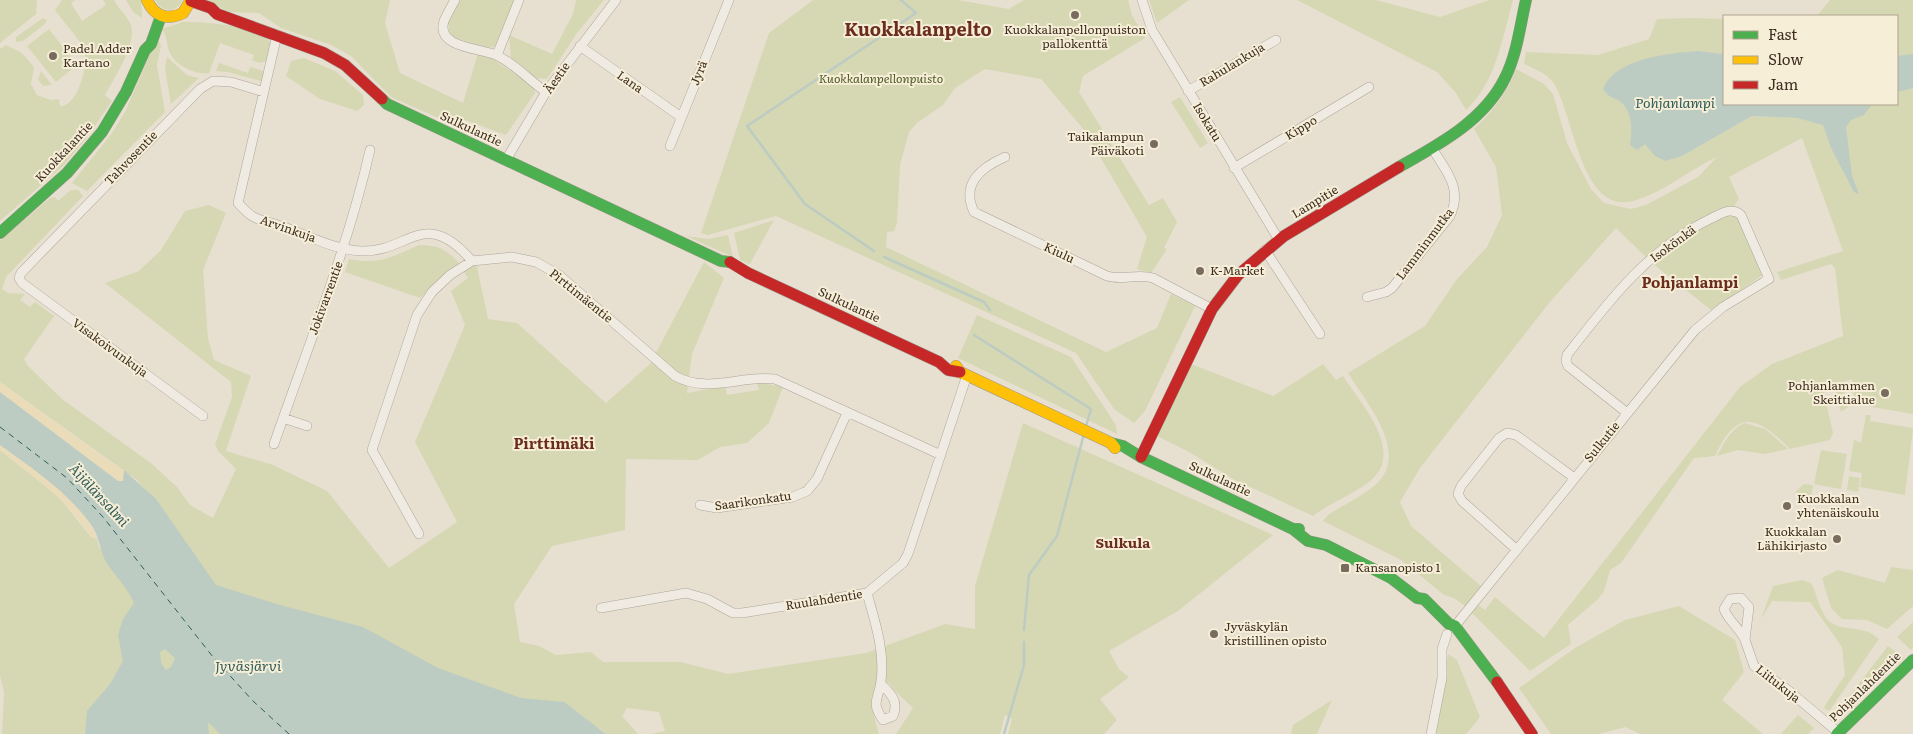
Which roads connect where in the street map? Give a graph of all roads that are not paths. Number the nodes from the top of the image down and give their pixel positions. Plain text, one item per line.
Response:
1 (147, 0) edge
2 (455, 0) edge
3 (519, 0) edge
4 (616, 0) edge
5 (728, 0) edge
6 (1142, 0) edge
7 (1526, 0) edge
8 (190, 3) edge
9 (157, 14) junction
10 (277, 35) junction
11 (1276, 40) dead end
12 (580, 46) junction
13 (497, 55) junction
14 (1368, 87) dead end
15 (1188, 91) junction
16 (264, 92) junction
17 (546, 92) junction
18 (681, 117) junction
19 (670, 146) dead end
20 (1432, 148) junction
21 (370, 150) dead end
22 (1005, 157) dead end
23 (506, 160) junction
24 (1234, 168) junction
25 (0, 232) edge
26 (1279, 240) junction
27 (344, 248) junction
28 (1265, 250) junction
29 (472, 261) junction
30 (19, 278) joint
31 (1769, 279) joint
32 (1367, 297) dead end
33 (1212, 309) junction
34 (1320, 334) dead end
35 (964, 374) junction
36 (1626, 412) junction
37 (847, 413) junction
38 (203, 416) dead end
39 (283, 418) junction
40 (307, 426) dead end
41 (274, 444) dead end
42 (941, 455) junction
43 (1138, 456) junction
44 (1573, 477) junction
45 (700, 505) dead end
46 (419, 534) dead end
47 (1517, 550) junction
48 (867, 594) junction
49 (601, 608) dead end
50 (1451, 630) junction
51 (1745, 640) junction
52 (1913, 660) edge
53 (881, 684) dead end
54 (1431, 734) edge
55 (1532, 734) edge
56 (1838, 734) edge

1 - 9 main road
2 - 13 street
3 - 13 street
4 - 12 street, Äestie
5 - 18 street, Jyrä
6 - 15 street, Isokatu
7 - 20 main road, Lampitie
8 - 9 main road
8 - 10 main road, Sulkulantie
9 - 25 main road, Kuokkalantie
10 - 16 street, Arvinkuja
10 - 23 main road, Sulkulantie
11 - 15 street, Rahulankuja
12 - 17 street, Äestie
12 - 18 street, Lana
13 - 17 street
14 - 24 street, Kippo
15 - 24 street, Isokatu
16 - 27 street, Arvinkuja
16 - 30 street, Tahvosentie
17 - 23 street, Äestie
18 - 19 street, Jyrä
20 - 26 main road, Lampitie
20 - 32 street, Lamminmutka
21 - 27 street, Jokivarrentie
22 - 33 street, Kiulu
23 - 35 main road, Sulkulantie
24 - 26 street, Isokatu
26 - 28 main road, Lampitie
27 - 29 street, Arvinkuja
27 - 39 street, Jokivarrentie
28 - 33 main road, Lampitie
28 - 34 street
29 - 37 street, Pirttimäentie
29 - 46 street, Pirttimäentie
30 - 38 street, Visakoivunkuja
31 - 36 street, Sulkutie
31 - 36 street, Isokönkä
33 - 43 main road, Lampitie
35 - 42 street, Ruulahdentie
35 - 43 main road, Sulkulantie
36 - 44 street, Sulkutie
37 - 42 street, Pirttimäentie
37 - 45 street, Saarikonkatu
39 - 40 street
39 - 41 street, Jokivarrentie
42 - 48 street, Ruulahdentie
43 - 50 main road, Sulkulantie
44 - 47 street, Sulkutie
44 - 47 street
47 - 50 street, Sulkutie
48 - 49 street, Ruulahdentie
48 - 53 street
50 - 54 street
50 - 55 main road, Sulkulantie
51 - 51 street, Liitukuja
51 - 56 street, Liitukuja
52 - 56 main road, Pohjanlahdentie

